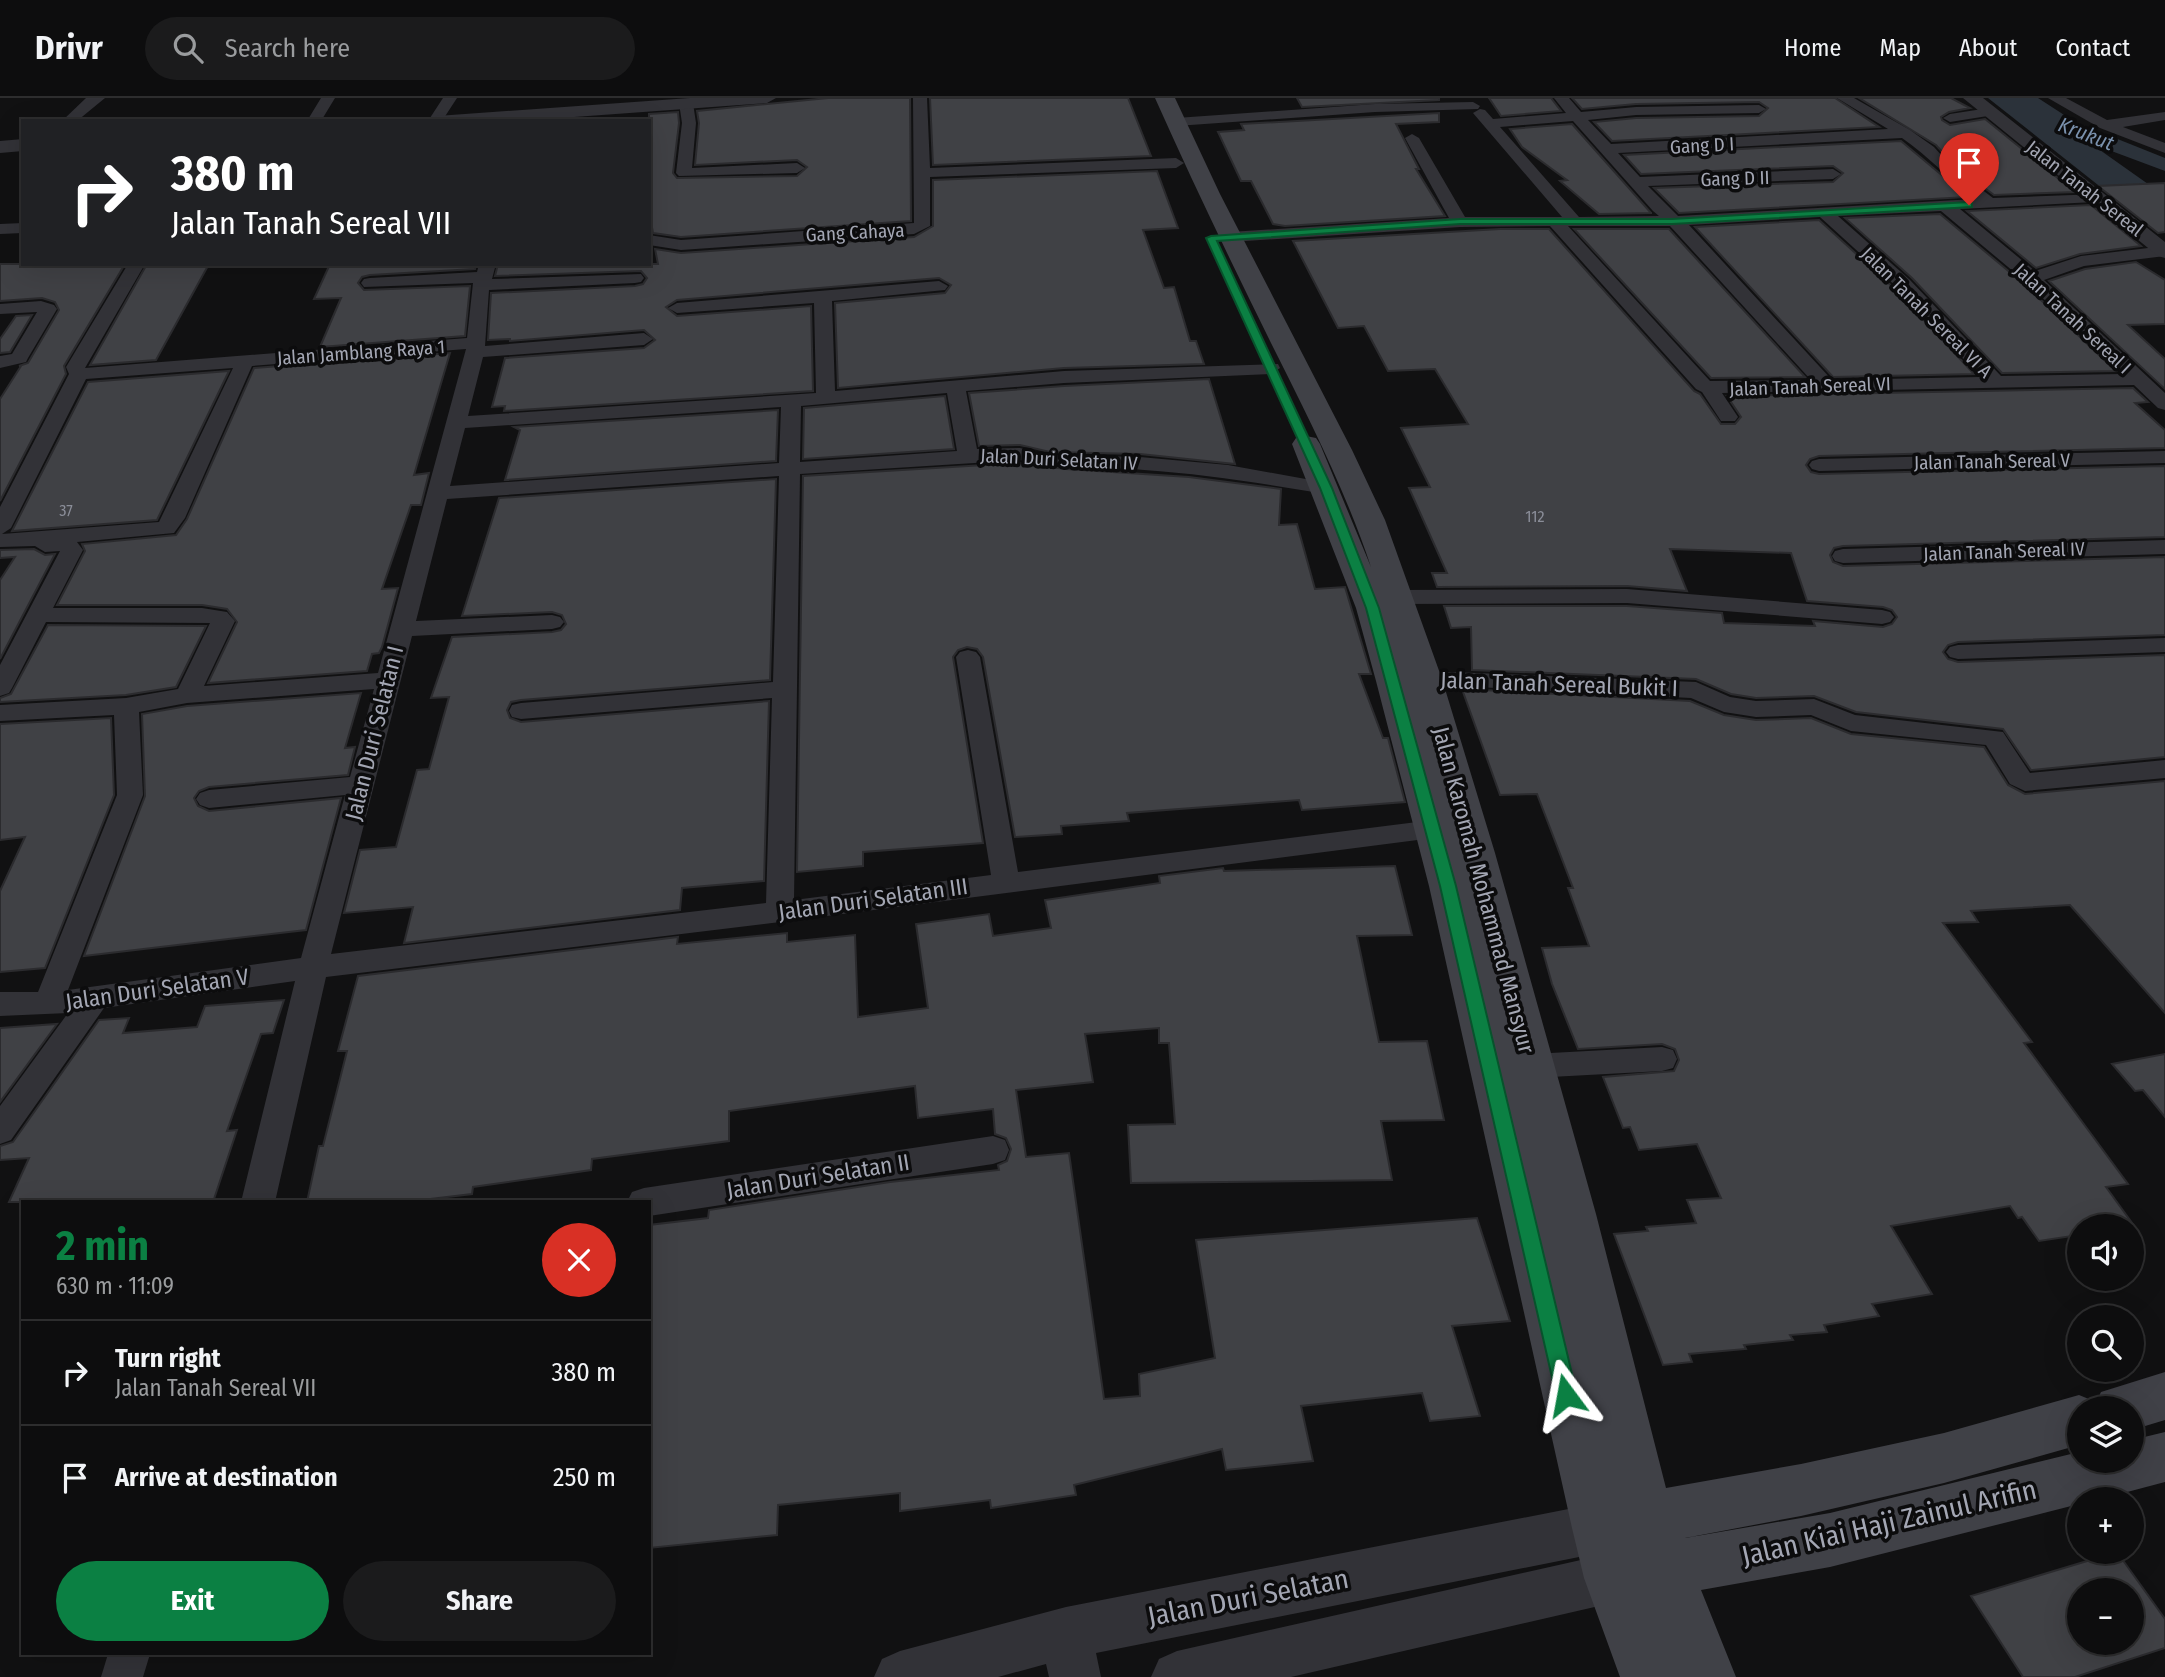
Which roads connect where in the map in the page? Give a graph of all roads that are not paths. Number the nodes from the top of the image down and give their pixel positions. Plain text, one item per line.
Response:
1 (98, 98) edge
2 (327, 98) edge
3 (450, 98) edge
4 (767, 98) edge
5 (920, 98) edge
6 (1147, 98) edge
7 (1166, 98) edge
8 (1561, 98) edge
9 (1745, 98) edge
10 (1844, 98) edge
11 (1972, 98) edge
12 (2055, 98) edge
13 (726, 99) edge
14 (1470, 102) edge
15 (616, 103) edge
16 (686, 103) junction
17 (1989, 112) junction
18 (1579, 116) junction
19 (2165, 116) edge
20 (1768, 117) junction
21 (1950, 118) dead end
22 (71, 119) edge
23 (315, 119) edge
24 (437, 119) edge
25 (494, 119) edge
26 (1176, 122) junction
27 (1489, 124) junction
28 (2105, 125) junction
29 (1905, 133) junction
30 (1412, 138) dead end
31 (1795, 141) junction
32 (21, 145) edge
33 (0, 147) edge
34 (2165, 148) edge
35 (1609, 149) junction
36 (1176, 163) junction
37 (797, 168) dead end
38 (922, 173) junction
39 (1636, 182) junction
40 (1842, 183) junction
41 (2094, 197) junction
42 (1990, 203) junction
43 (1947, 207) junction
44 (1871, 212) junction
45 (1826, 214) junction
46 (1554, 221) junction
47 (1460, 222) junction
48 (1575, 222) junction
49 (1672, 222) junction
50 (2165, 224) edge
51 (2138, 225) junction
52 (21, 228) edge
53 (0, 229) edge
54 (1220, 237) junction
55 (651, 240) edge
56 (2164, 251) edge
57 (137, 266) edge
58 (484, 275) edge
59 (635, 278) dead end
60 (2032, 278) junction
61 (370, 283) dead end
62 (939, 286) dead end
63 (823, 297) junction
64 (0, 309) edge
65 (677, 309) dead end
66 (644, 339) dead end
67 (476, 347) junction
68 (0, 362) edge
69 (245, 362) junction
70 (1271, 368) junction
71 (79, 374) junction
72 (2139, 379) junction
73 (1996, 382) junction
74 (1825, 384) junction
75 (955, 386) junction
76 (1709, 388) junction
77 (826, 398) junction
78 (791, 400) junction
79 (2165, 404) edge
80 (1304, 410) junction
81 (1728, 417) dead end
82 (458, 423) junction
83 (968, 454) junction
84 (2165, 457) edge
85 (1819, 465) dead end
86 (791, 468) junction
87 (1326, 488) junction
88 (438, 493) junction
89 (0, 528) edge
90 (0, 540) edge
91 (0, 547) edge
92 (2165, 547) edge
93 (1843, 556) dead end
94 (1395, 597) junction
95 (37, 615) junction
96 (1882, 617) dead end
97 (552, 622) dead end
98 (401, 629) junction
99 (2165, 645) edge
100 (1958, 652) dead end
101 (968, 657) dead end
102 (7, 667) edge
103 (1425, 679) junction
104 (388, 680) junction
105 (0, 688) edge
106 (786, 690) junction
107 (187, 695) junction
108 (126, 706) junction
109 (521, 711) dead end
110 (0, 713) edge
111 (1432, 759) junction
112 (2165, 769) edge
113 (361, 785) junction
114 (209, 799) dead end
115 (1451, 828) junction
116 (1006, 882) junction
117 (780, 912) junction
118 (313, 967) junction
119 (95, 998) junction
120 (0, 1004) edge
121 (48, 1004) junction
122 (1662, 1059) dead end
123 (1532, 1066) junction
124 (0, 1131) edge
125 (993, 1150) dead end
126 (258, 1200) edge
127 (651, 1201) edge
128 (2165, 1396) edge
129 (2144, 1402) edge
130 (2067, 1423) edge
131 (2165, 1457) edge
132 (1944, 1458) junction
133 (1975, 1506) junction
134 (1630, 1548) junction
135 (129, 1655) edge
136 (1070, 1655) edge
137 (122, 1677) edge
138 (900, 1677) edge
139 (1177, 1677) edge
140 (1649, 1677) edge
141 (1707, 1677) edge

1 - 22 street
2 - 23 street
3 - 24 street
4 - 13 street
5 - 38 street
6 - 36 main road
7 - 26 main road
8 - 18 street
9 - 20 street
10 - 29 street
11 - 17 street, Jalan Tanah Sereal
12 - 28 street
13 - 16 street
14 - 26 street
14 - 27 street
15 - 16 street
15 - 25 street
16 - 37 street
17 - 21 street
17 - 41 street, Jalan Tanah Sereal
18 - 20 street
18 - 27 street
18 - 35 street
19 - 28 street
20 - 31 street
26 - 54 main road
27 - 48 street
28 - 34 street
29 - 31 street, Gang D I
29 - 42 street
30 - 47 street
31 - 35 street, Gang D I
31 - 40 street
32 - 33 street
35 - 39 street
36 - 38 street
36 - 54 main road
38 - 55 street, Gang Cahaya
39 - 40 street, Gang D II
39 - 49 street
40 - 44 street
41 - 42 street
41 - 51 street, Jalan Tanah Sereal
42 - 43 street
43 - 44 street
43 - 60 street, Jalan Tanah Sereal I
44 - 45 street
45 - 49 street
45 - 73 street, Jalan Tanah Sereal VI A
46 - 47 street
46 - 48 street
46 - 76 street, Jalan Tanah Sereal VI
47 - 54 street
48 - 49 street
49 - 74 street
50 - 51 street
51 - 56 street, Jalan Tanah Sereal
52 - 53 street
54 - 70 main road, Jalan Karomah Mohammad Mansyur
54 - 80 main road, Jalan Karomah Mohammad Mansyur
56 - 60 street
57 - 71 street
58 - 59 street
58 - 61 street
58 - 67 street, Jalan Duri Selatan I
60 - 72 street, Jalan Tanah Sereal I
62 - 63 street
63 - 65 street
63 - 77 street
64 - 68 street
66 - 67 street, Jalan Jamblang Raya 1
67 - 69 street, Jalan Jamblang Raya 1
67 - 82 street, Jalan Duri Selatan I
69 - 71 street, Jalan Jamblang Raya 1
69 - 90 street, Jalan Jamblang Raya 1
70 - 75 street
70 - 80 main road, Jalan Karomah Mohammad Mansyur
71 - 89 street
72 - 73 street, Jalan Tanah Sereal VI
72 - 79 street, Jalan Tanah Sereal I
73 - 74 street, Jalan Tanah Sereal VI
74 - 76 street, Jalan Tanah Sereal VI
75 - 77 street
75 - 83 street
76 - 81 street
77 - 78 street
78 - 82 street
78 - 86 street
80 - 87 main road, Jalan Karomah Mohammad Mansyur
80 - 94 main road, Jalan Karomah Mohammad Mansyur
82 - 88 street, Jalan Duri Selatan I
83 - 86 street, Jalan Duri Selatan IV
83 - 87 street, Jalan Duri Selatan IV
84 - 85 street, Jalan Tanah Sereal V
86 - 88 street, Jalan Duri Selatan IV
86 - 106 street
87 - 111 main road, Jalan Karomah Mohammad Mansyur
88 - 98 street, Jalan Duri Selatan I
91 - 95 street
92 - 93 street, Jalan Tanah Sereal IV
94 - 96 street
94 - 103 main road, Jalan Karomah Mohammad Mansyur
95 - 102 street
95 - 107 street
97 - 98 street
98 - 104 street, Jalan Duri Selatan I
99 - 100 street
101 - 116 street
102 - 105 street
103 - 111 main road, Jalan Karomah Mohammad Mansyur
103 - 112 street, Jalan Tanah Sereal Bukit I
104 - 107 street
104 - 113 street, Jalan Duri Selatan I
106 - 109 street
106 - 117 street
107 - 108 street
108 - 110 street
108 - 121 street
111 - 115 main road, Jalan Karomah Mohammad Mansyur
113 - 114 street
113 - 118 street, Jalan Duri Selatan I
115 - 116 street, Jalan Duri Selatan III
115 - 123 main road, Jalan Karomah Mohammad Mansyur
115 - 134 main road, Jalan Karomah Mohammad Mansyur
116 - 117 street, Jalan Duri Selatan III
117 - 118 street, Jalan Duri Selatan III
118 - 119 street, Jalan Duri Selatan V
118 - 126 street, Jalan Duri Selatan I
119 - 121 street, Jalan Duri Selatan V
119 - 124 street
120 - 121 street, Jalan Duri Selatan V
122 - 123 street
123 - 134 main road, Jalan Karomah Mohammad Mansyur
125 - 127 street, Jalan Duri Selatan II
128 - 129 main road
130 - 132 main road, Jalan Kiai Haji Zainul Arifin
131 - 133 main road, Jalan Kiai Haji Zainul Arifin
132 - 133 main road
132 - 134 main road, Jalan Kiai Haji Zainul Arifin
133 - 134 main road, Jalan Kiai Haji Zainul Arifin
134 - 136 street, Jalan Duri Selatan
134 - 139 street
134 - 140 main road
134 - 141 main road
135 - 137 street
136 - 138 street, Jalan Duri Selatan

